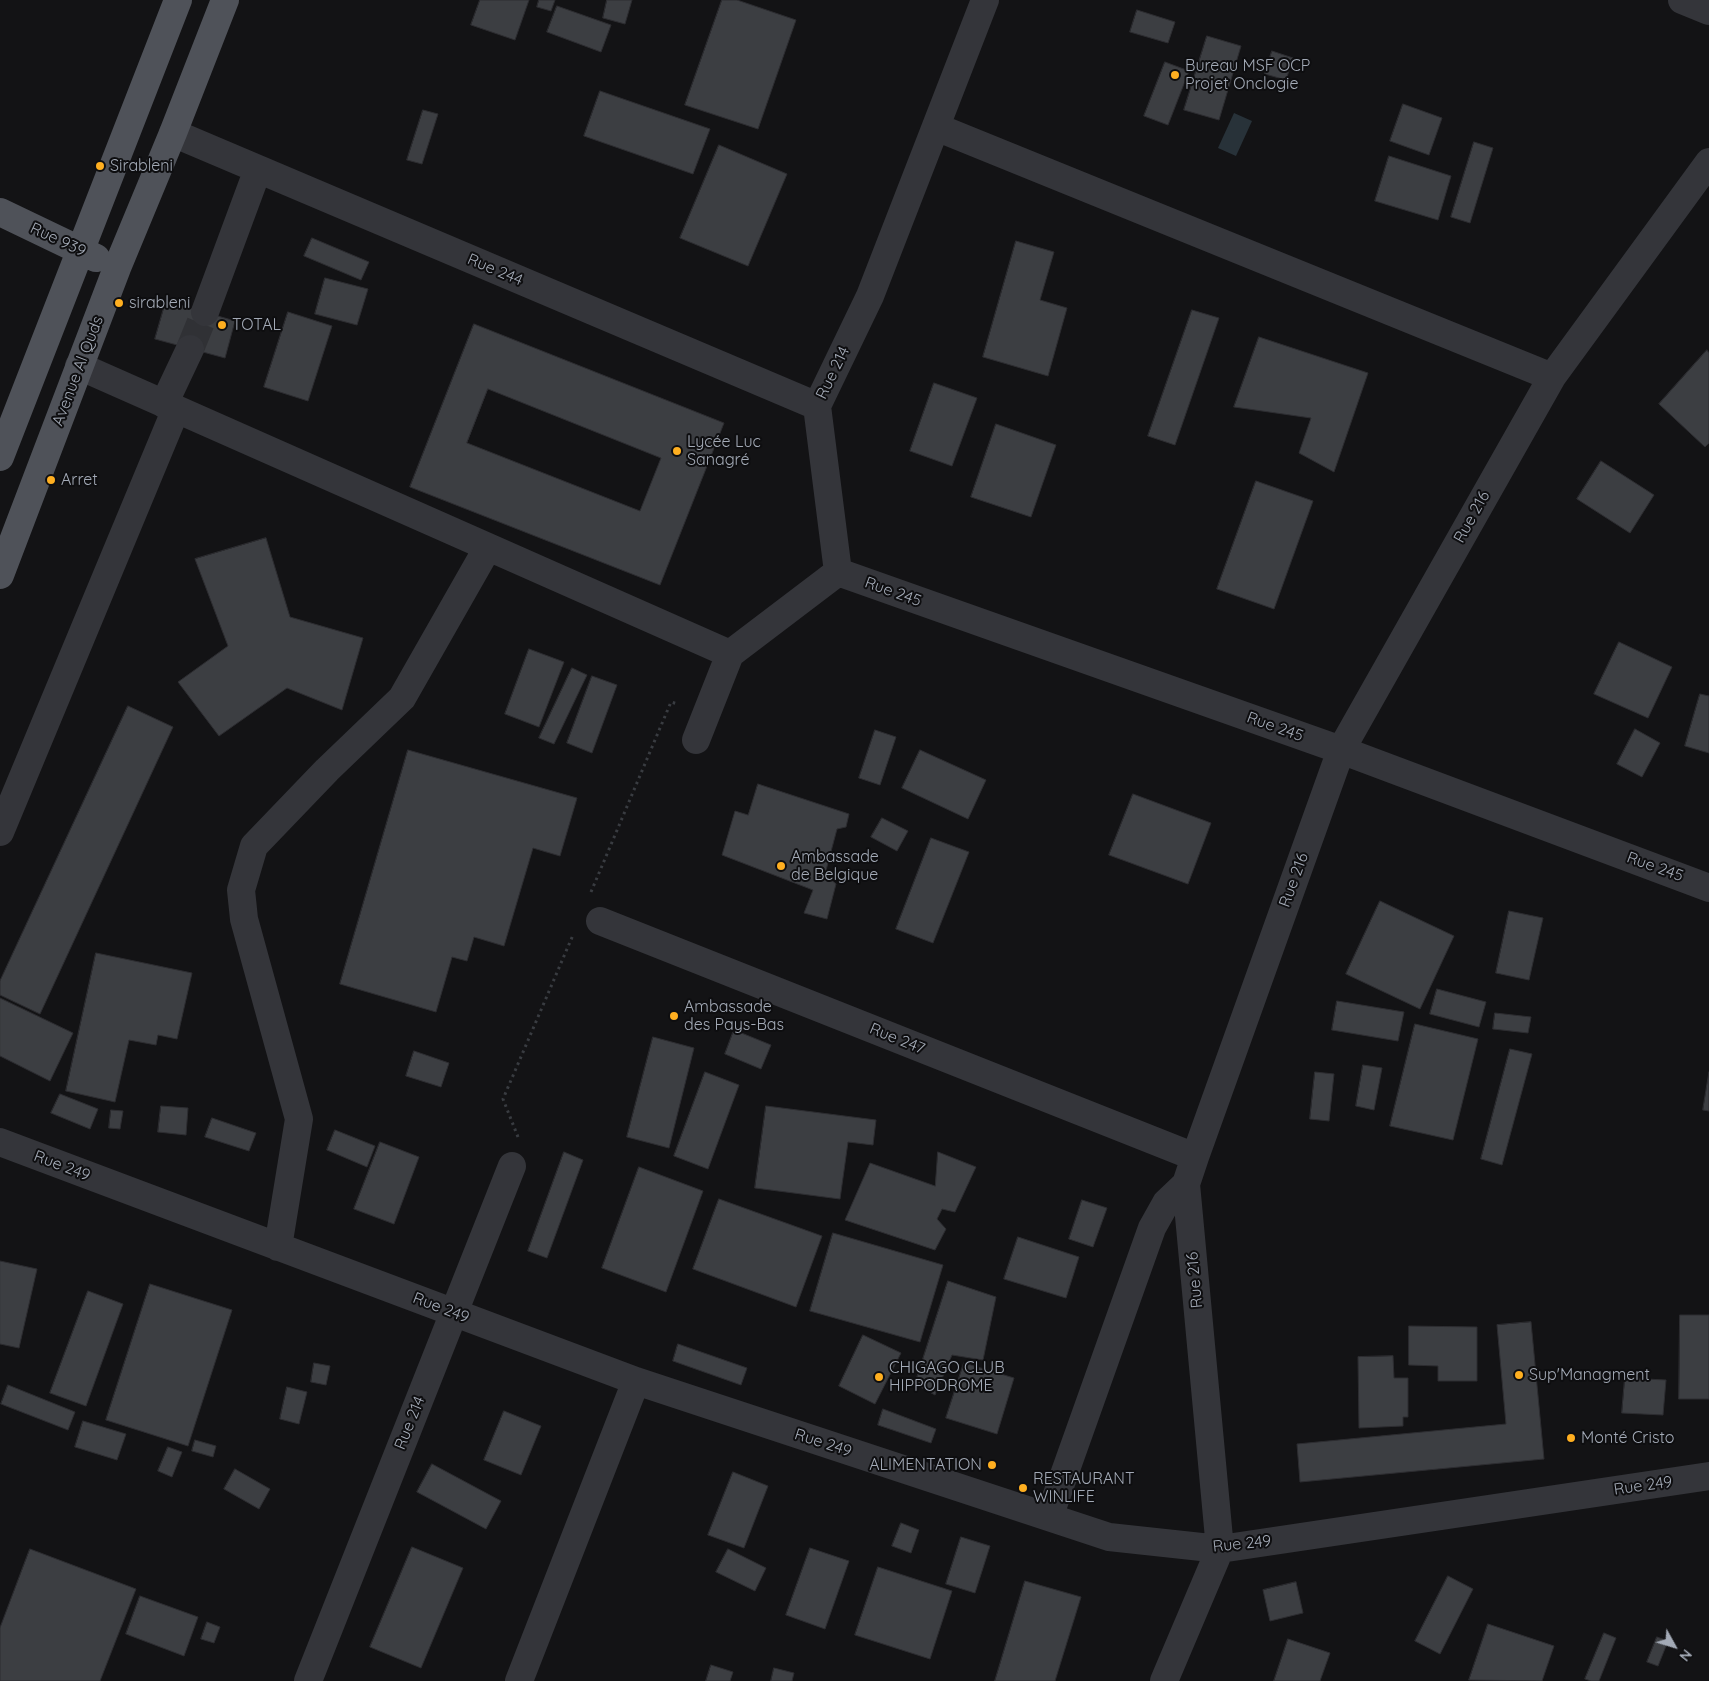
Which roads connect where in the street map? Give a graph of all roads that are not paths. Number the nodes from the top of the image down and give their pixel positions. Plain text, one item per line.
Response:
1 (178, 0) edge
2 (225, 0) edge
3 (985, 0) edge
4 (1682, 0) edge
5 (1709, 12) edge
6 (936, 127) junction
7 (173, 133) junction
8 (1709, 162) edge
9 (258, 169) junction
10 (0, 212) edge
11 (80, 250) junction
12 (117, 268) junction
13 (205, 312) tunnel mouth
14 (190, 349) tunnel mouth
15 (80, 366) junction
16 (1552, 377) junction
17 (170, 406) junction
18 (817, 406) junction
19 (0, 457) edge
20 (488, 547) junction
21 (838, 572) junction
22 (0, 575) edge
23 (730, 654) junction
24 (696, 740) dead end
25 (1341, 750) junction
26 (0, 832) edge
27 (1709, 888) edge
28 (600, 921) dead end
29 (0, 1142) edge
30 (1195, 1157) junction
31 (512, 1166) dead end
32 (1186, 1184) junction
33 (278, 1247) junction
34 (454, 1313) junction
35 (636, 1381) junction
36 (1709, 1476) edge
37 (1049, 1517) junction
38 (1220, 1549) junction
39 (308, 1681) edge
40 (519, 1681) edge
41 (1164, 1681) edge

1 - 11 main road
2 - 7 main road, Avenue Al Quds
3 - 6 street, Rue 214
4 - 5 street
6 - 16 street
6 - 18 street, Rue 214
7 - 9 street, Rue 244
7 - 12 main road, Avenue Al Quds
8 - 16 street, Rue 216
9 - 13 street
9 - 18 street, Rue 244
10 - 11 main road, Rue 939
11 - 12 main road, Rue 939
11 - 19 main road
12 - 15 main road, Avenue Al Quds
14 - 17 street
15 - 17 street
15 - 22 main road, Avenue Al Quds
16 - 25 street, Rue 216
17 - 20 street
17 - 26 street
18 - 21 street, Rue 214
20 - 23 street
20 - 33 street
21 - 23 street
21 - 25 street, Rue 245
23 - 24 street
25 - 27 street, Rue 245
25 - 30 street, Rue 216
28 - 30 street, Rue 247
29 - 33 street, Rue 249
30 - 32 street, Rue 216
31 - 34 street, Rue 214
32 - 37 street
32 - 38 street, Rue 216
33 - 34 street, Rue 249
34 - 35 street, Rue 249
34 - 39 street, Rue 214
35 - 37 street, Rue 249
35 - 40 street
36 - 38 street, Rue 249
37 - 38 street, Rue 249
38 - 41 street, Rue 216

